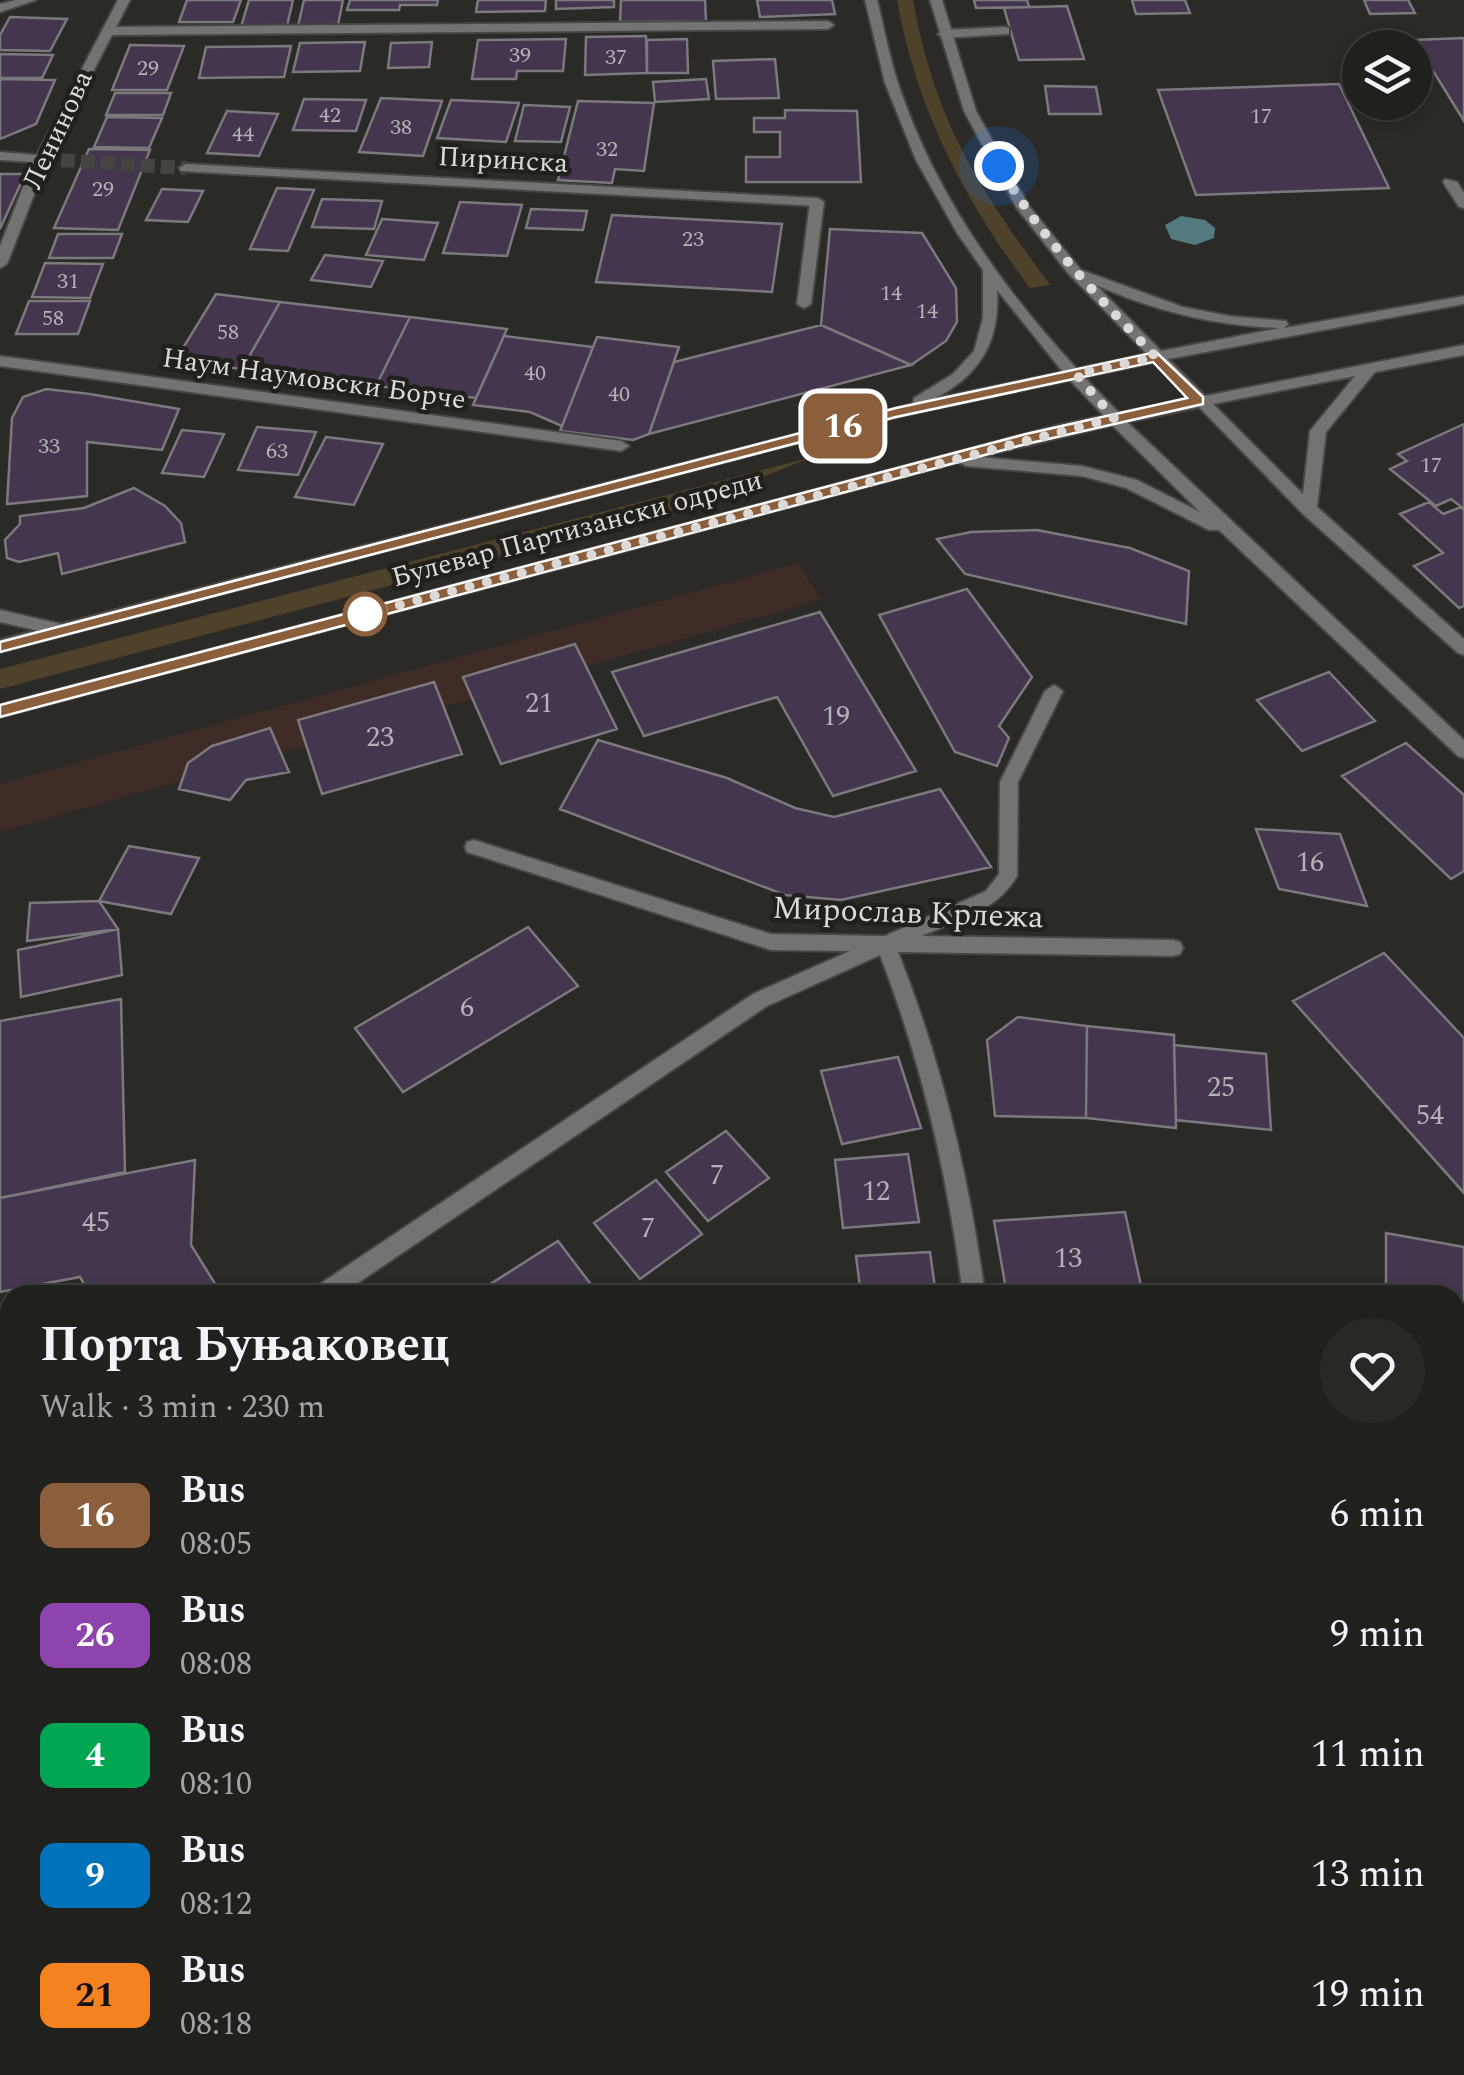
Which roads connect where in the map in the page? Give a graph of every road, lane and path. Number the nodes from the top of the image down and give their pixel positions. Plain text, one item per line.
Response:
1 (30, 0) edge
2 (124, 0) edge
3 (870, 0) edge
4 (936, 0) edge
5 (0, 8) edge
6 (828, 25) dead end
7 (105, 31) junction
8 (1006, 31) dead end
9 (944, 34) junction
10 (0, 156) edge
11 (41, 160) junction
12 (186, 168) tunnel mouth
13 (1450, 182) dead end
14 (1464, 204) edge
15 (0, 264) edge
16 (1072, 269) junction
17 (988, 272) junction
18 (1464, 300) edge
19 (804, 304) dead end
20 (1328, 324) junction
21 (1464, 350) edge
22 (1156, 357) junction
23 (0, 362) edge
24 (1370, 366) junction
25 (1076, 374) junction
26 (1198, 400) junction
27 (896, 412) junction
28 (1114, 418) junction
29 (621, 446) dead end
30 (949, 460) junction
31 (1310, 510) junction
32 (1234, 535) junction
33 (0, 616) edge
34 (61, 630) junction
35 (0, 646) edge
36 (1464, 649) edge
37 (1054, 691) dead end
38 (1, 711) edge
39 (1464, 751) edge
40 (474, 848) dead end
41 (886, 947) junction
42 (1173, 948) dead end
43 (337, 1285) edge
44 (973, 1285) edge

1 - 5 street
2 - 7 street, Ленинова
3 - 17 street
4 - 9 street
6 - 7 street
7 - 11 street, Ленинова
8 - 9 street
9 - 16 street
10 - 11 street
11 - 15 street, Ленинова
12 - 19 street, Пиринска
13 - 14 street
16 - 20 street
16 - 22 street
17 - 25 street
17 - 27 street
18 - 20 street, Булевар Партизански одреди
20 - 22 street, Булевар Партизански одреди
21 - 24 street, Булевар Партизански одреди
22 - 25 street, Булевар Партизански одреди
22 - 26 street
23 - 29 street, Наум Наумовски Борче
24 - 26 street, Булевар Партизански одреди
24 - 31 street
25 - 27 street, Булевар Партизански одреди
25 - 28 street
26 - 28 street, Булевар Партизански одреди
26 - 31 street
27 - 34 street, Булевар Партизански одреди
28 - 30 street, Булевар Партизански одреди
28 - 32 street
30 - 32 street
30 - 38 street, Булевар Партизански одреди
31 - 36 street
32 - 39 street
33 - 34 street
34 - 35 street, Булевар Партизански одреди
37 - 41 street
40 - 41 street, Мирослав Крлежа
41 - 42 street, Мирослав Крлежа
41 - 43 street
41 - 44 street

